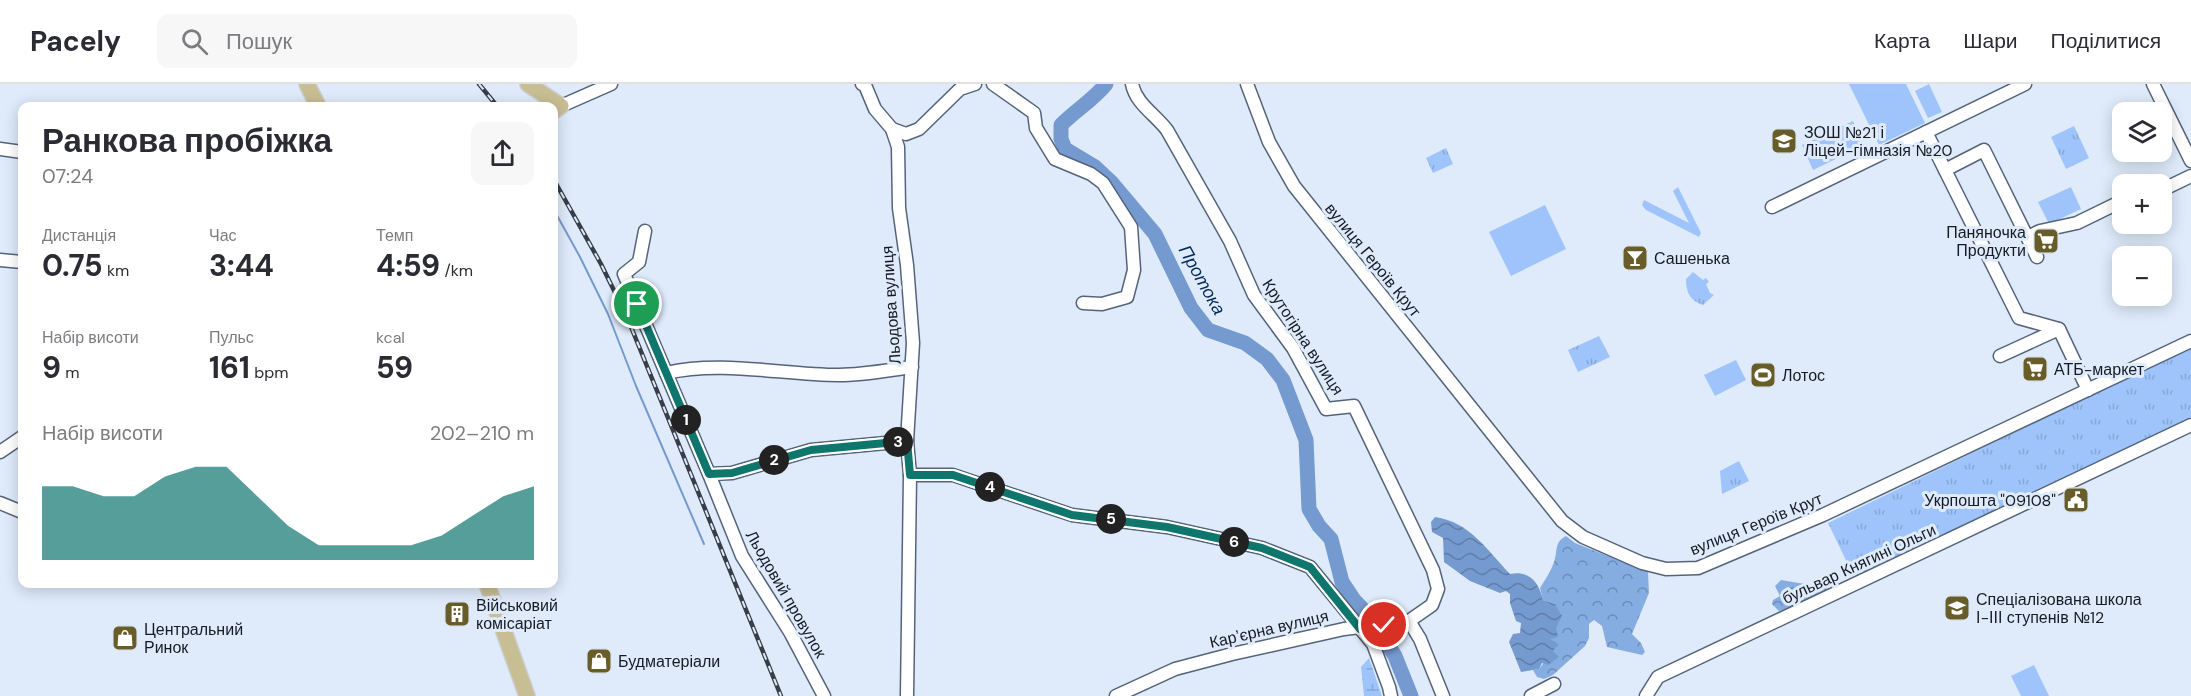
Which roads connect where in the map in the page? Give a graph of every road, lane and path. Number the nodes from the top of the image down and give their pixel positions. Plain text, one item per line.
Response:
1 (307, 84) edge
2 (528, 84) edge
3 (611, 84) edge
4 (864, 84) edge
5 (975, 84) edge
6 (993, 84) edge
7 (1132, 84) edge
8 (1247, 84) edge
9 (2025, 84) edge
10 (2153, 84) edge
11 (594, 88) edge
12 (316, 102) edge
13 (550, 102) edge
14 (558, 107) edge
15 (892, 129) junction
16 (1926, 132) junction
17 (0, 149) edge
18 (18, 151) edge
19 (2191, 161) edge
20 (1945, 170) junction
21 (2191, 176) edge
22 (2172, 185) edge
23 (2112, 206) edge
24 (1772, 207) dead end
25 (645, 231) dead end
26 (2028, 237) junction
27 (2037, 257) dead end
28 (0, 260) edge
29 (18, 262) edge
30 (1083, 303) dead end
31 (2059, 329) junction
32 (2191, 341) edge
33 (2000, 356) dead end
34 (912, 367) junction
35 (666, 373) junction
36 (2088, 390) junction
37 (2191, 425) edge
38 (18, 440) edge
39 (907, 441) junction
40 (0, 452) edge
41 (709, 474) junction
42 (910, 475) junction
43 (0, 504) edge
44 (18, 510) edge
45 (488, 588) edge
46 (1409, 621) junction
47 (1372, 627) junction
48 (1554, 684) dead end
49 (526, 696) edge
50 (824, 696) edge
51 (907, 696) edge
52 (1116, 696) edge
53 (1391, 696) edge
54 (1443, 696) edge
55 (1531, 696) edge
56 (1646, 696) edge

1 - 12 main road
2 - 13 main road
3 - 11 street
4 - 15 street, Льодова вулиця
5 - 15 street
6 - 30 street
7 - 46 street, Крутогірна вулиця
8 - 36 street, вулиця Героїв Крут
9 - 16 street
10 - 19 street
11 - 14 street
15 - 34 street, Льодова вулиця
16 - 20 street
16 - 24 street
17 - 18 street
20 - 26 street
20 - 31 street
21 - 22 street
23 - 26 street
25 - 35 street, Льодовий провулок
26 - 27 street
28 - 29 street
31 - 33 street
31 - 36 street
32 - 36 street, вулиця Героїв Крут
34 - 35 street
34 - 39 street, Льодова вулиця
35 - 41 street, Льодовий провулок
37 - 56 street, бульвар Княгині Ольги
38 - 40 street
39 - 41 street
39 - 42 street, Льодова вулиця
41 - 50 street, Льодовий провулок
42 - 47 street
42 - 51 street, Льодова вулиця
43 - 44 street
45 - 49 main road
46 - 47 street, Карʼєрна вулиця
46 - 54 street
47 - 52 street, Карʼєрна вулиця
47 - 53 street
48 - 55 street

